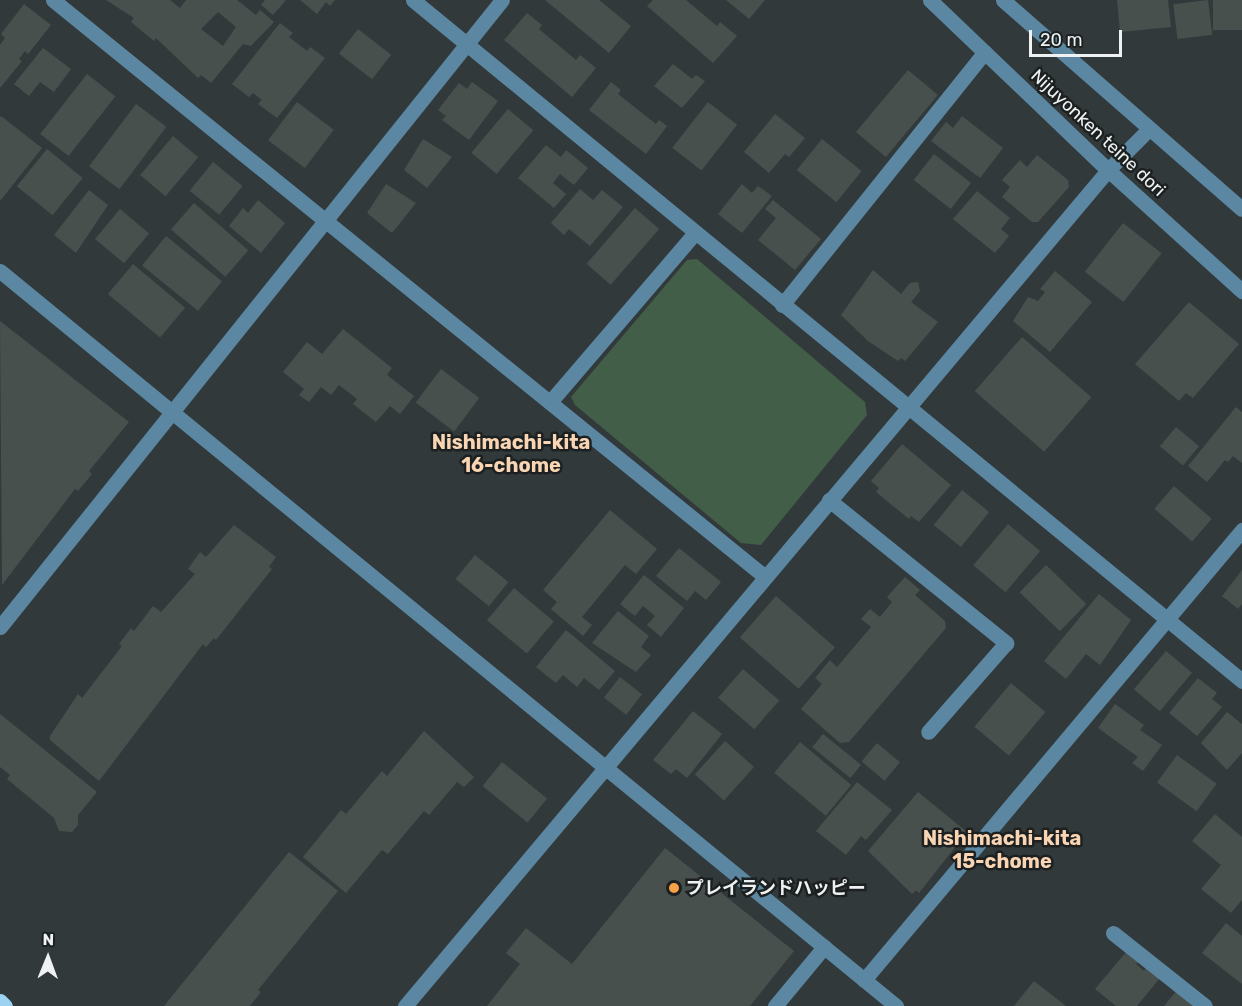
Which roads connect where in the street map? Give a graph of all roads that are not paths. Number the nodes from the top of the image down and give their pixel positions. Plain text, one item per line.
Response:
1 (53, 0) edge
2 (413, 0) edge
3 (502, 0) edge
4 (930, 0) edge
5 (1006, 1) edge
6 (467, 43) junction
7 (985, 52) junction
8 (1149, 129) junction
9 (1108, 170) junction
10 (1242, 209) edge
11 (326, 219) junction
12 (695, 233) junction
13 (0, 271) edge
14 (1242, 291) edge
15 (782, 305) junction
16 (550, 402) junction
17 (906, 408) junction
18 (172, 412) junction
19 (829, 500) junction
20 (1242, 530) edge
21 (764, 576) junction
22 (1167, 618) junction
23 (0, 627) edge
24 (1242, 681) edge
25 (928, 732) dead end
26 (604, 766) junction
27 (1113, 933) dead end
28 (824, 947) junction
29 (864, 980) junction
30 (0, 1001) edge
31 (5, 1006) edge
32 (405, 1006) edge
33 (775, 1006) edge
34 (896, 1006) edge
35 (1205, 1006) edge

1 - 11 street
2 - 6 street
3 - 6 street
4 - 7 street, Nijuyonken teine dori
5 - 8 street, Nijuyonken teine dori
6 - 11 street
6 - 12 street
7 - 9 street, Nijuyonken teine dori
7 - 15 street
8 - 9 street
8 - 10 street, Nijuyonken teine dori
9 - 14 street, Nijuyonken teine dori
9 - 17 street
11 - 16 street
11 - 18 street
12 - 15 street
12 - 16 street
13 - 18 street
15 - 17 street
16 - 21 street
17 - 19 street
17 - 22 street
18 - 23 street
18 - 26 street
19 - 21 street
19 - 25 street
20 - 22 street
21 - 26 street
22 - 24 street
22 - 29 street
26 - 28 street
26 - 32 street
27 - 35 street
28 - 29 street
28 - 33 street
29 - 34 street
30 - 31 main road

